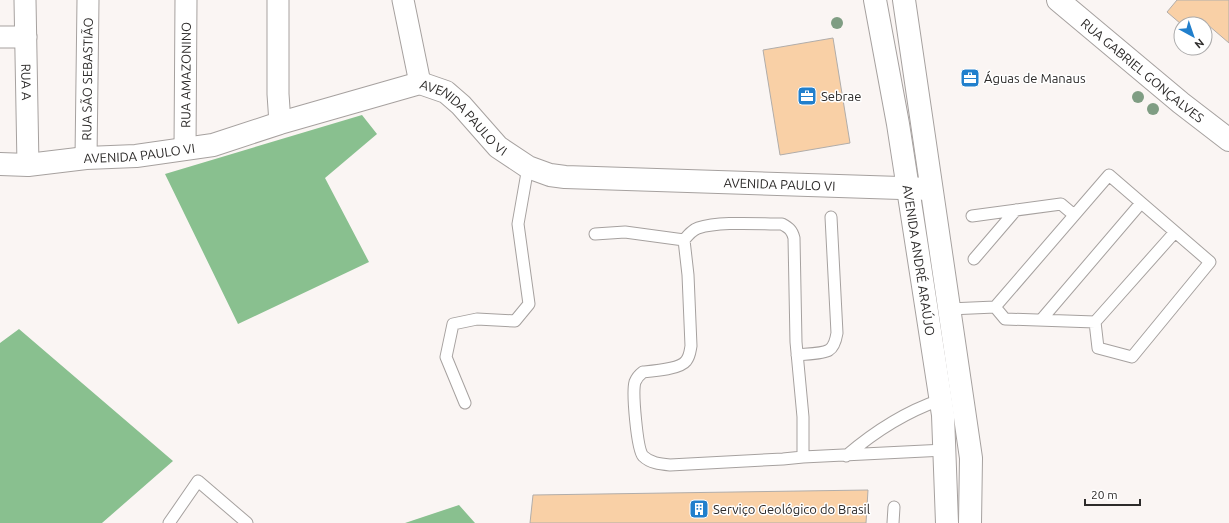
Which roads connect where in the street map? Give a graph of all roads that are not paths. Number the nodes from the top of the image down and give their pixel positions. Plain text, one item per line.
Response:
1 (25, 0) edge
2 (88, 0) edge
3 (186, 0) edge
4 (278, 0) edge
5 (403, 0) edge
6 (1058, 0) edge
7 (906, 1) edge
8 (876, 5) edge
9 (0, 37) edge
10 (26, 37) junction
11 (420, 83) junction
12 (280, 123) junction
13 (1229, 140) edge
14 (185, 149) junction
15 (86, 158) junction
16 (0, 164) edge
17 (28, 164) junction
18 (528, 167) junction
19 (907, 189) junction
20 (931, 190) junction
21 (1141, 203) junction
22 (1016, 210) junction
23 (1074, 215) junction
24 (972, 216) dead end
25 (831, 217) dead end
26 (1175, 232) junction
27 (595, 234) dead end
28 (684, 240) junction
29 (974, 260) dead end
30 (995, 307) junction
31 (949, 310) junction
32 (1041, 320) junction
33 (1095, 322) junction
34 (798, 355) junction
35 (940, 400) junction
36 (465, 403) dead end
37 (944, 450) junction
38 (846, 456) junction
39 (803, 457) junction
40 (894, 507) dead end
41 (169, 523) edge
42 (247, 523) edge
43 (893, 523) edge
44 (947, 523) edge
45 (970, 523) edge

1 - 10 street, RUA A
2 - 15 street, RUA SÃO SEBASTIÃO
3 - 14 street, RUA AMAZONINO
4 - 12 street
5 - 11 street
6 - 13 street, RUA GABRIEL GONÇALVES
7 - 8 street
7 - 20 street, AVENIDA ANDRÉ ARAÚJO
8 - 19 street, AVENIDA ANDRÉ ARAÚJO
9 - 10 street
10 - 17 street, RUA A
11 - 12 street, AVENIDA PAULO VI
11 - 18 street, AVENIDA PAULO VI
12 - 14 street, AVENIDA PAULO VI
14 - 15 street, AVENIDA PAULO VI
15 - 17 street, AVENIDA PAULO VI
16 - 17 street, AVENIDA PAULO VI
18 - 19 street, AVENIDA PAULO VI
18 - 36 lane
19 - 20 street, AVENIDA PAULO VI
19 - 35 street, AVENIDA ANDRÉ ARAÚJO
20 - 31 street, AVENIDA ANDRÉ ARAÚJO
21 - 23 lane
21 - 26 lane
21 - 32 lane
22 - 23 lane
22 - 24 lane
22 - 29 lane
23 - 30 lane
25 - 34 lane
26 - 33 lane
26 - 33 lane
27 - 28 lane
28 - 34 lane
28 - 39 lane
30 - 31 lane
30 - 32 lane
31 - 45 street, AVENIDA ANDRÉ ARAÚJO
32 - 33 lane
34 - 39 lane
35 - 37 street, AVENIDA ANDRÉ ARAÚJO
35 - 38 lane
37 - 38 lane
37 - 44 street, AVENIDA ANDRÉ ARAÚJO
38 - 39 lane
40 - 43 lane
41 - 42 lane

